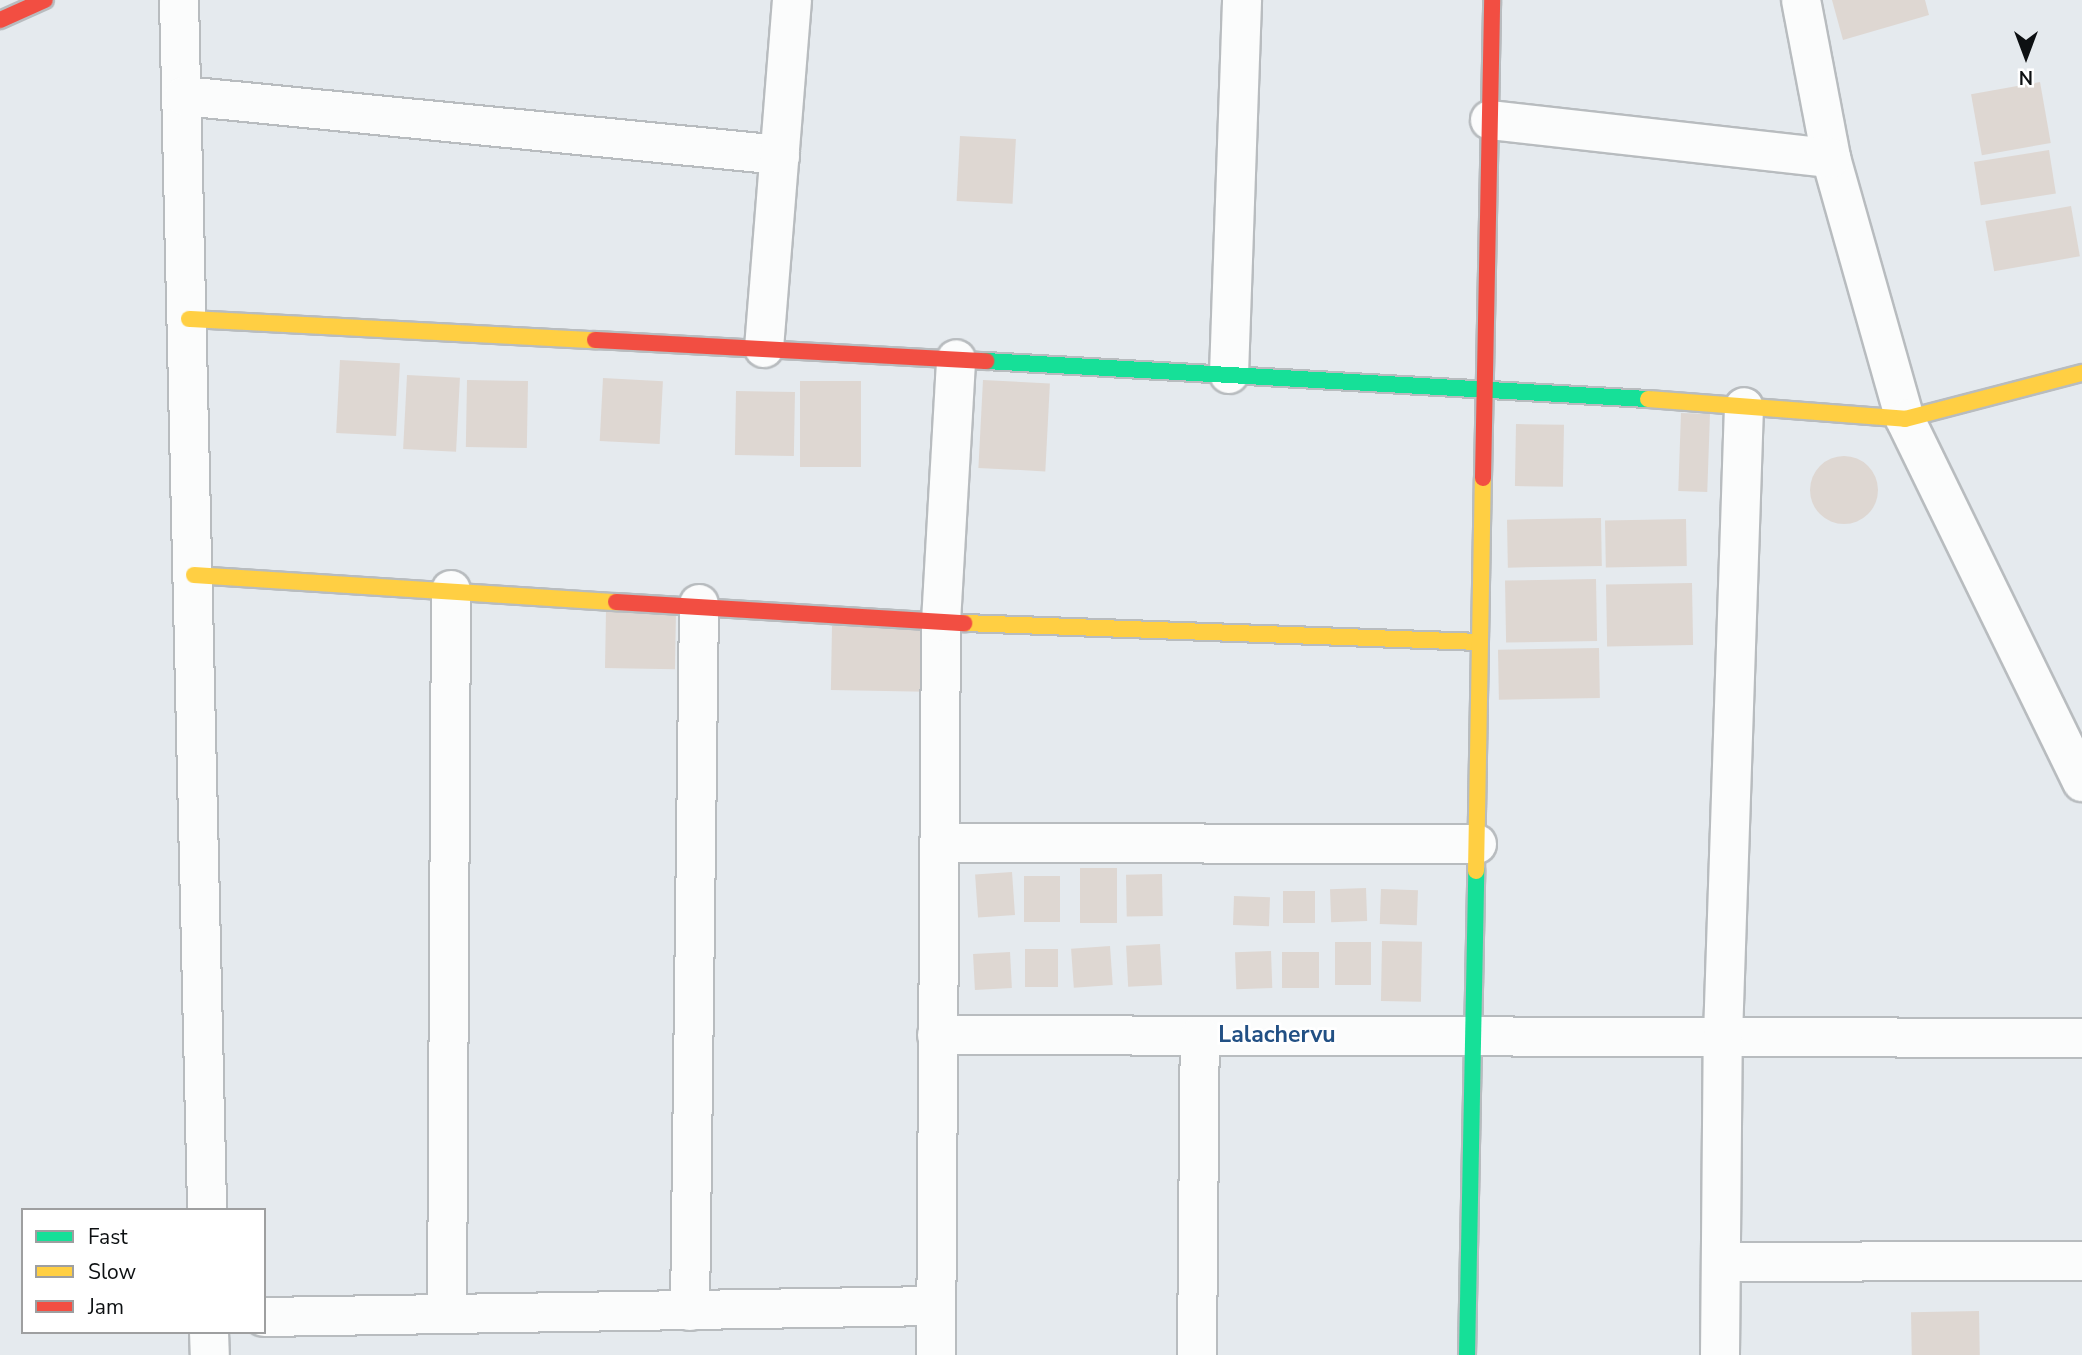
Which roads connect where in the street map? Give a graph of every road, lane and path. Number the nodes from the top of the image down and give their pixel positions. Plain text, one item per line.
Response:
1 (45, 0) edge
2 (179, 0) edge
3 (792, 0) edge
4 (1242, 0) edge
5 (1492, 0) edge
6 (1801, 0) edge
7 (0, 20) edge
8 (184, 96) junction
9 (1490, 120) junction
10 (779, 155) junction
11 (1831, 158) junction
12 (189, 319) junction
13 (764, 348) junction
14 (956, 359) junction
15 (2082, 373) edge
16 (1229, 374) junction
17 (1485, 387) junction
18 (1744, 407) junction
19 (1905, 419) junction
20 (194, 575) junction
21 (451, 590) junction
22 (699, 604) junction
23 (940, 622) junction
24 (1480, 642) junction
25 (2082, 782) edge
26 (939, 843) junction
27 (1477, 844) junction
28 (937, 1035) junction
29 (1473, 1035) junction
30 (1200, 1036) junction
31 (1723, 1036) junction
32 (2082, 1038) edge
33 (207, 1208) edge
34 (2082, 1261) edge
35 (1721, 1262) junction
36 (936, 1306) junction
37 (690, 1311) junction
38 (447, 1314) junction
39 (266, 1317) edge
40 (209, 1334) edge
41 (210, 1355) edge
42 (936, 1355) edge
43 (1197, 1355) edge
44 (1468, 1355) edge
45 (1720, 1355) edge

1 - 7 main road
2 - 8 street
3 - 10 street
4 - 16 street
5 - 9 main road
6 - 11 street
8 - 10 street
8 - 12 street
9 - 11 street
9 - 17 main road
10 - 13 street
11 - 19 street
12 - 13 main road
12 - 20 street
13 - 14 main road
14 - 16 main road
14 - 23 street
15 - 19 main road
16 - 17 main road
17 - 18 main road
17 - 24 main road
18 - 19 main road
18 - 31 street
19 - 25 street
20 - 21 main road
20 - 33 street
21 - 22 main road
21 - 38 street
22 - 23 main road
22 - 37 street
23 - 24 main road
23 - 26 street
24 - 27 main road
26 - 27 street
26 - 28 street
27 - 29 main road
28 - 30 street
28 - 36 street
29 - 30 street
29 - 31 street
29 - 44 main road
30 - 43 street
31 - 32 street
31 - 35 street
34 - 35 street
35 - 45 street
36 - 37 street
36 - 42 street
37 - 38 street
38 - 39 street
40 - 41 street

